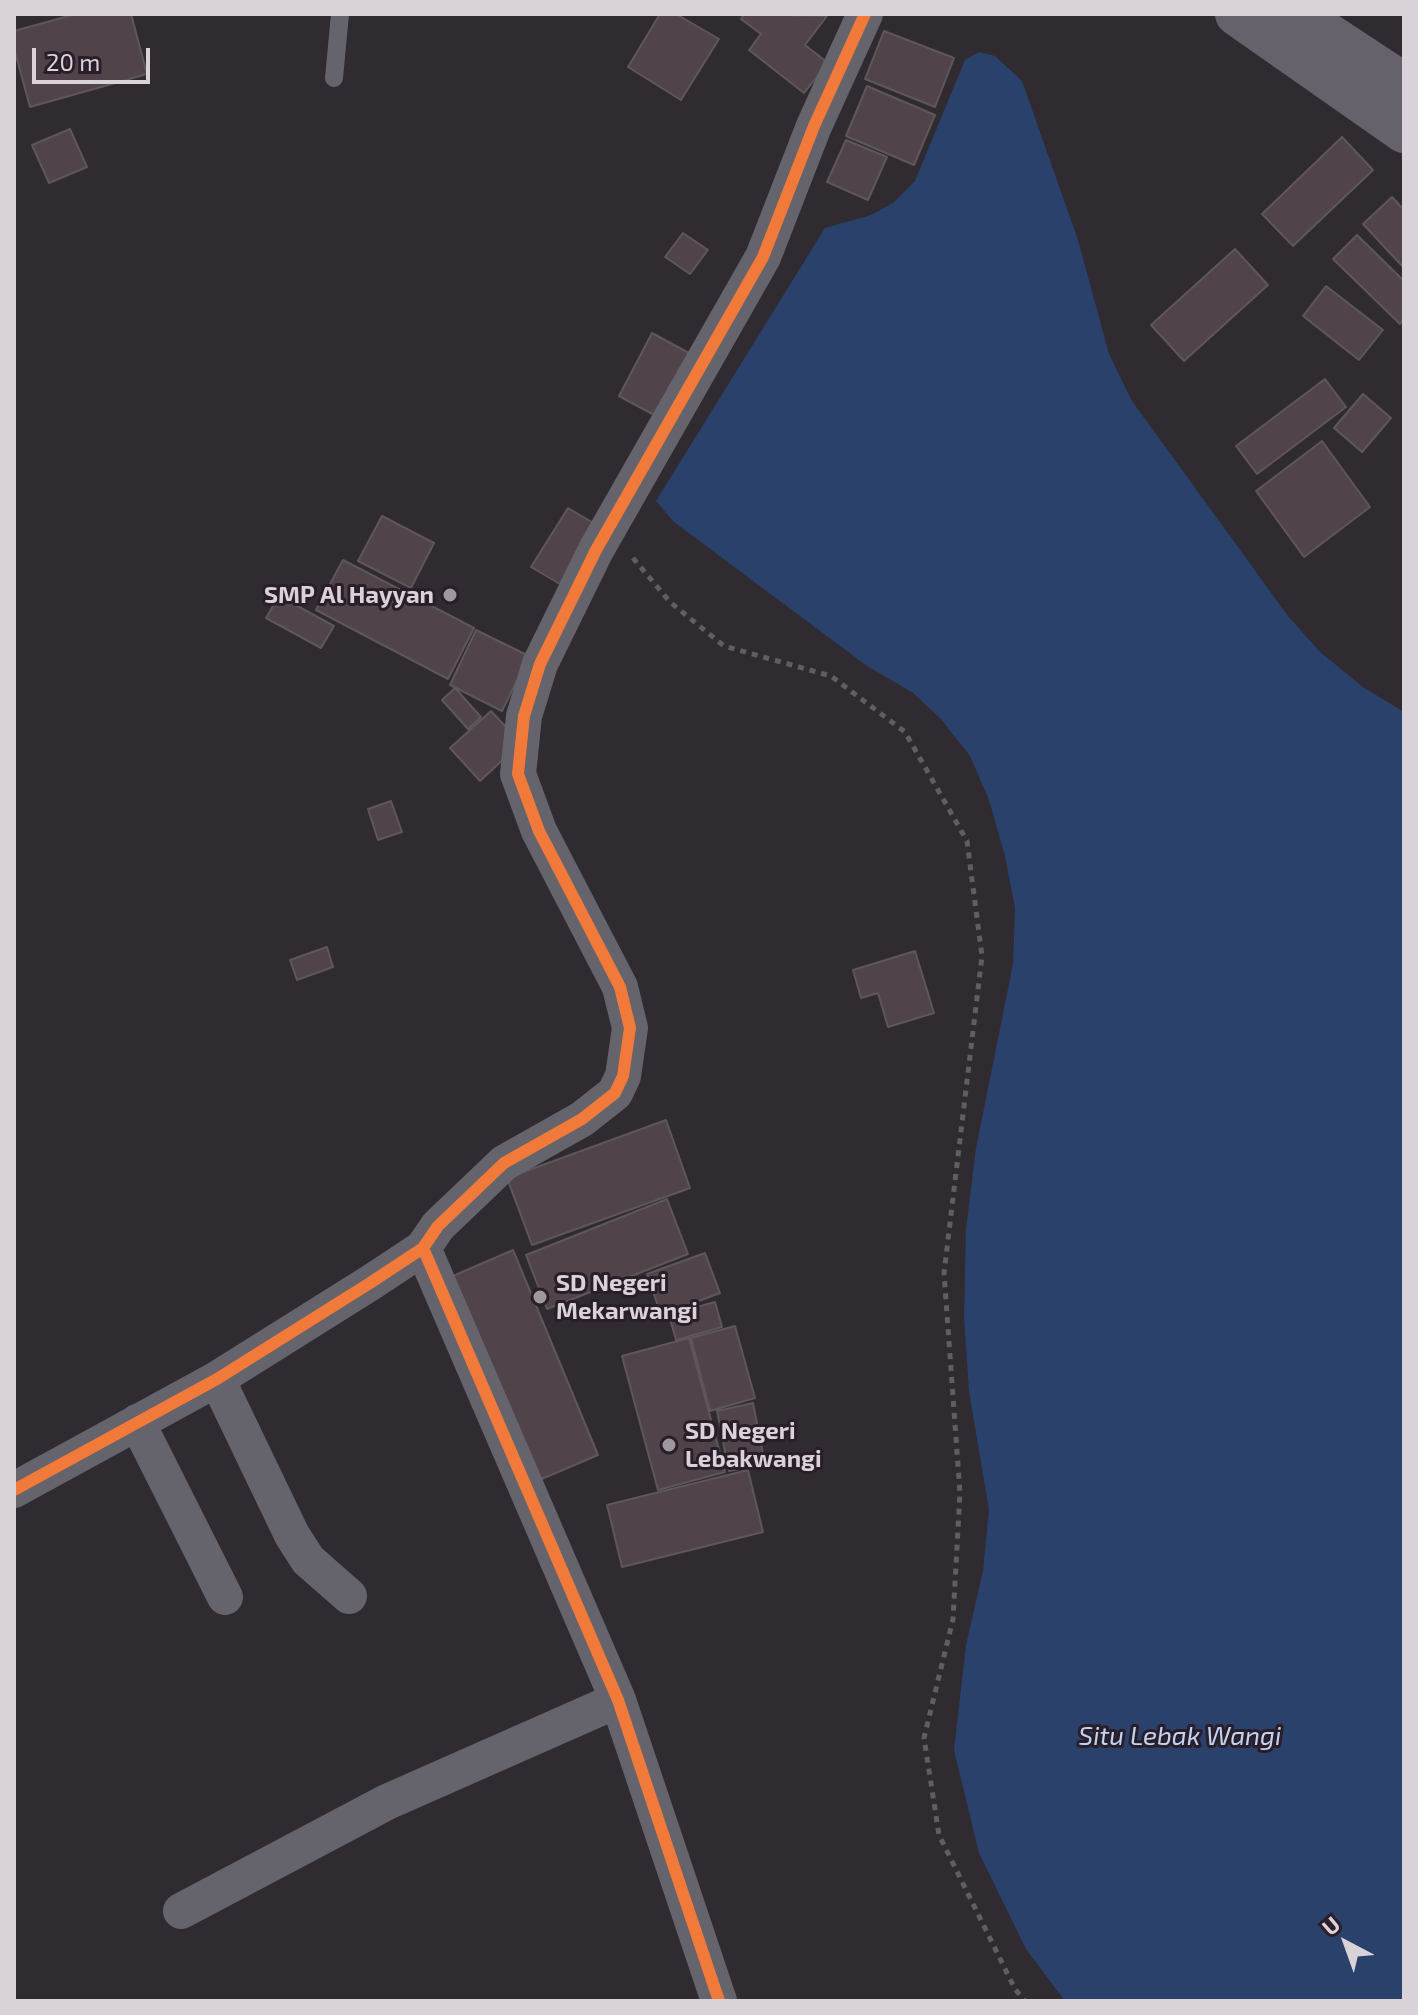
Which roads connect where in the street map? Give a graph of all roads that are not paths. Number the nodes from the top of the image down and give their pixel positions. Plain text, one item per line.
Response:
1 (340, 14) edge
2 (1237, 14) edge
3 (1296, 14) edge
4 (858, 28) edge
5 (334, 78) dead end
6 (1404, 85) edge
7 (1404, 131) edge
8 (423, 1248) junction
9 (217, 1379) junction
10 (137, 1422) junction
11 (14, 1490) edge
12 (349, 1596) dead end
13 (225, 1597) dead end
14 (618, 1700) junction
15 (181, 1911) dead end
16 (719, 2001) edge

1 - 5 lane
2 - 7 highway
3 - 6 highway
4 - 8 street
8 - 9 street
8 - 14 street
9 - 10 street
9 - 12 street
10 - 11 street
10 - 13 street
14 - 15 street
14 - 16 street

